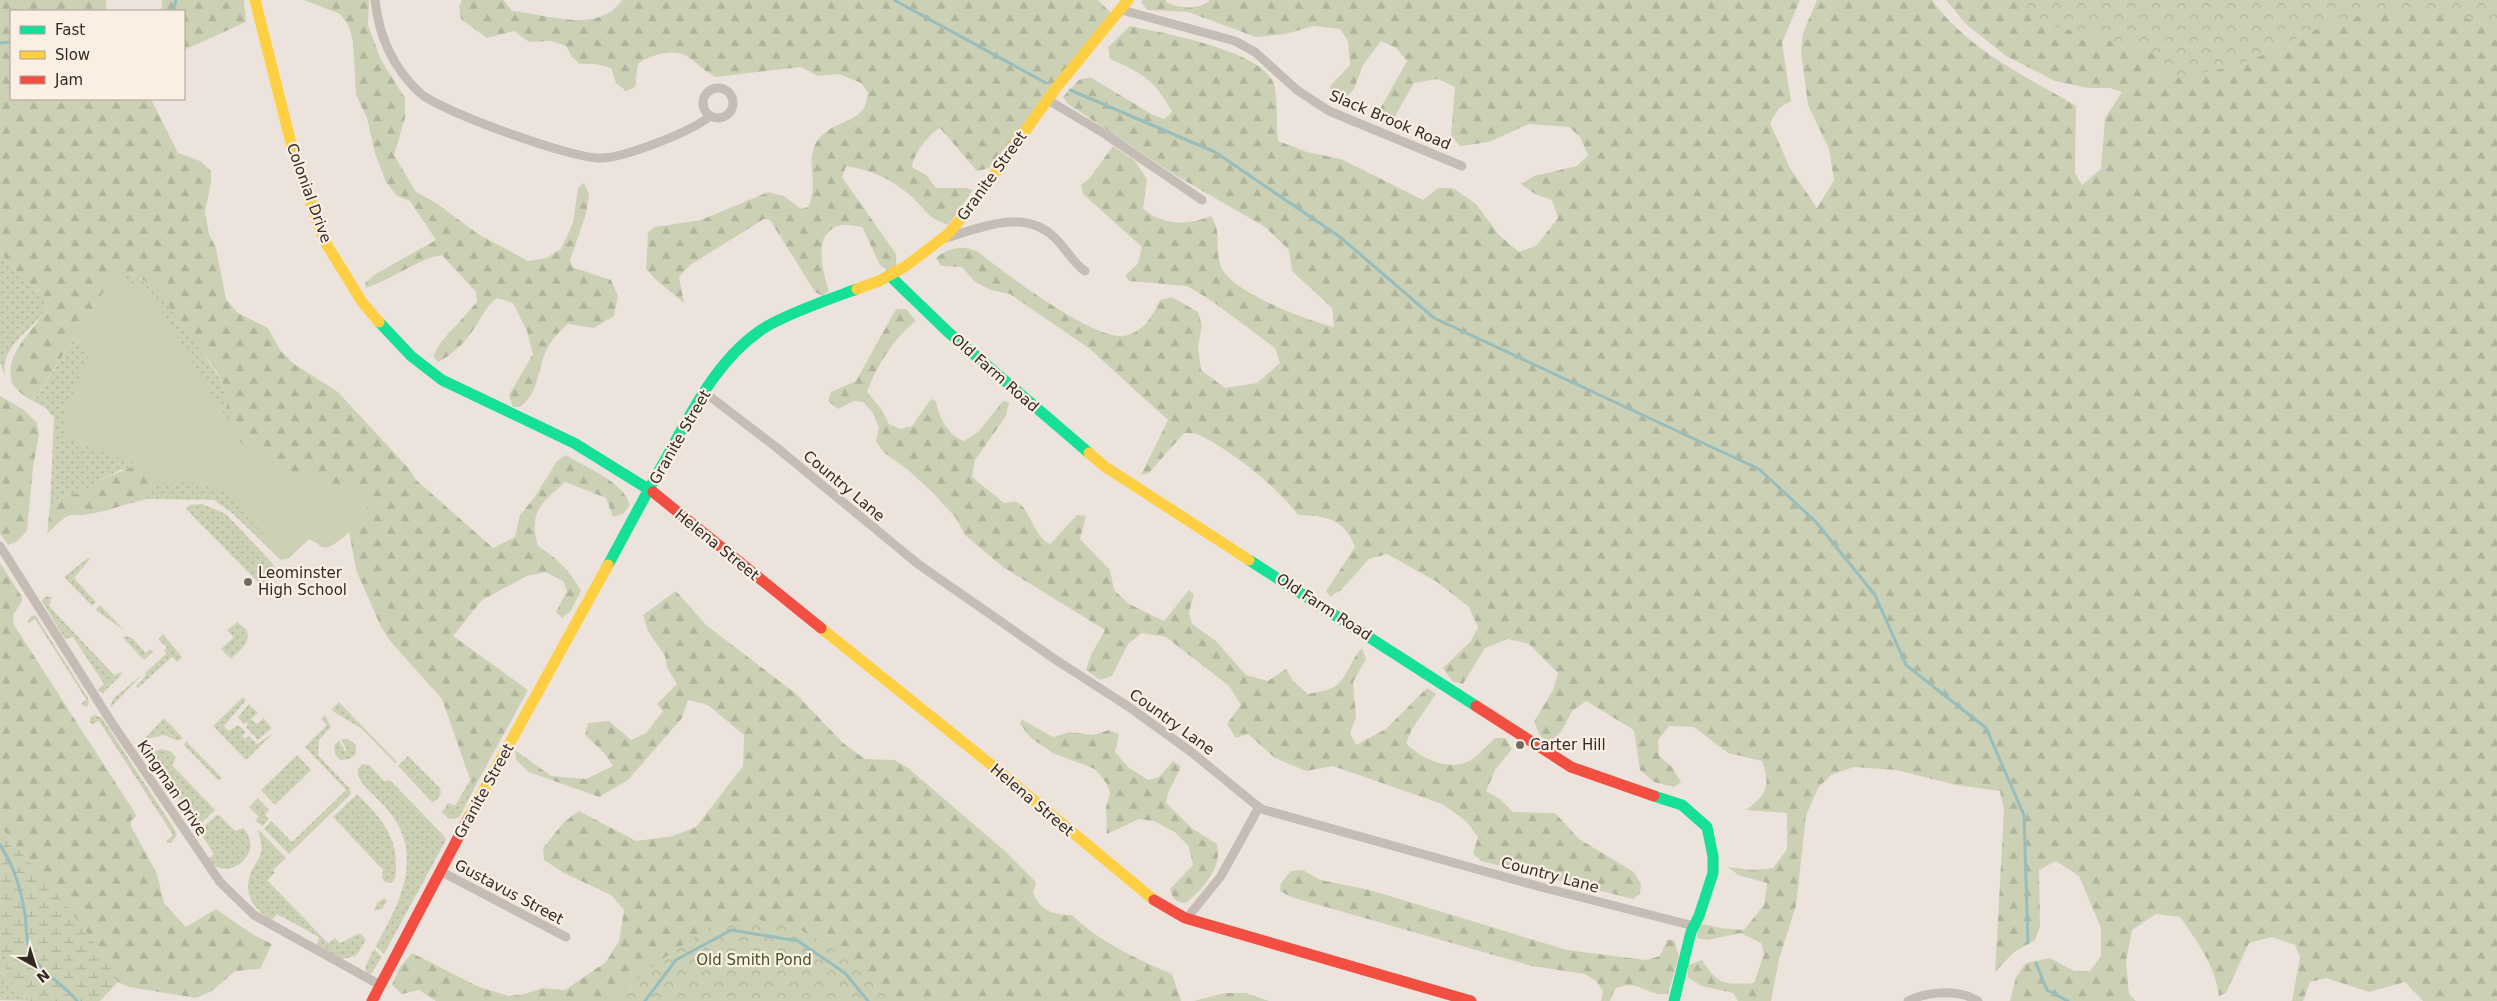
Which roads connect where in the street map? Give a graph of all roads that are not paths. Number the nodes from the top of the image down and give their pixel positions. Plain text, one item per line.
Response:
1 (255, 0) edge
2 (375, 0) edge
3 (1125, 5) edge
4 (1048, 100) junction
5 (710, 116) dead end
6 (1462, 166) dead end
7 (1202, 200) dead end
8 (941, 240) junction
9 (1085, 271) dead end
10 (890, 275) junction
11 (704, 392) junction
12 (650, 490) junction
13 (0, 546) edge
14 (1259, 808) junction
15 (440, 870) junction
16 (1187, 918) junction
17 (1694, 926) junction
18 (566, 937) dead end
19 (380, 985) junction
20 (372, 1001) edge
21 (1471, 1001) edge
22 (1674, 1001) edge
23 (1908, 1001) edge
24 (1978, 1001) edge

1 - 12 street, Colonial Drive
2 - 5 street
3 - 4 street, Granite Street
3 - 6 street, Slack Brook Road
4 - 7 street
4 - 8 street, Granite Street
8 - 9 street
8 - 10 street, Granite Street
10 - 11 street, Granite Street
10 - 17 street, Old Farm Road
11 - 12 street, Granite Street
11 - 14 street, Country Lane
12 - 15 street, Granite Street
12 - 16 street, Helena Street
13 - 19 street, Kingman Drive
14 - 16 street
14 - 17 street, Country Lane
15 - 18 street, Gustavus Street
15 - 19 street, Granite Street
16 - 21 street, Helena Street
17 - 22 street
19 - 20 street, Granite Street
23 - 24 street

